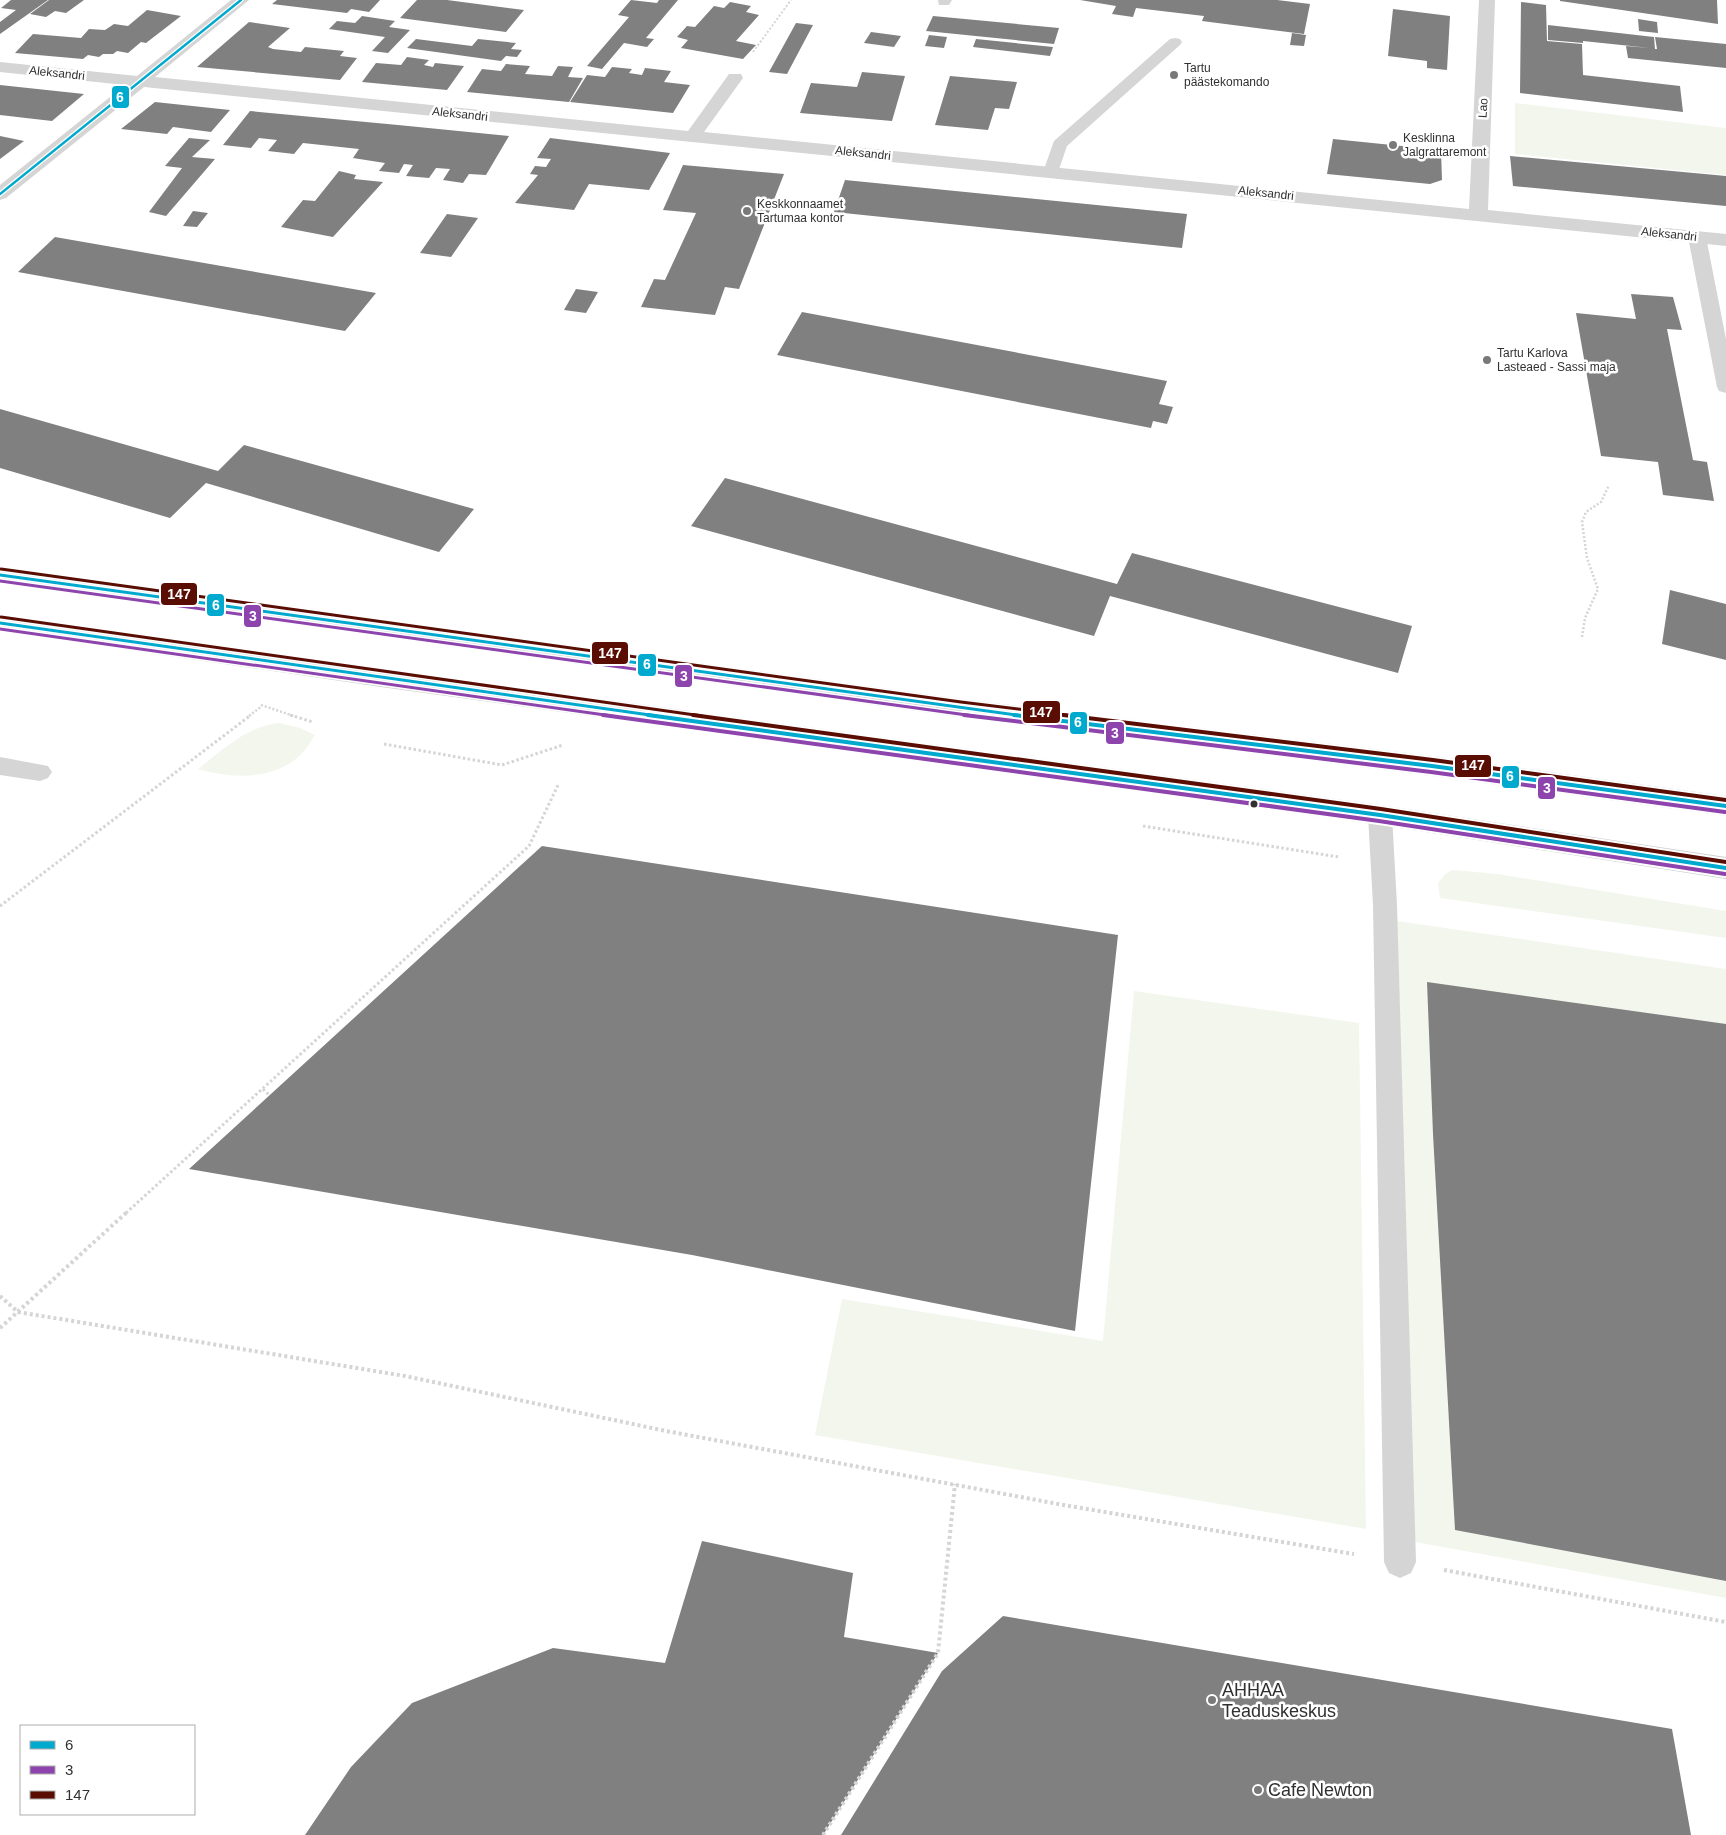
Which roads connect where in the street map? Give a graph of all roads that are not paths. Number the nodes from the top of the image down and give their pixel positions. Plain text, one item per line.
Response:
1 (241, 0) edge
2 (1487, 0) edge
3 (1175, 42) dead end
4 (0, 67) edge
5 (735, 78) road end
6 (140, 81) junction
7 (692, 138) junction
8 (1051, 172) junction
9 (0, 194) edge
10 (1478, 216) junction
11 (1697, 237) junction
12 (1726, 240) edge
13 (1726, 388) edge
14 (0, 575) edge
15 (0, 623) edge
16 (0, 766) edge
17 (40, 772) dead end
18 (1726, 806) edge
19 (1380, 815) junction
20 (1726, 868) edge
21 (1400, 1562) road end

1 - 6 street
2 - 10 street, Lao
3 - 8 lane
4 - 6 street, Aleksandri
5 - 7 street
6 - 7 street, Aleksandri
6 - 9 street
7 - 8 street, Aleksandri
8 - 10 street, Aleksandri
10 - 11 street, Aleksandri
11 - 12 street, Aleksandri
11 - 13 lane
14 - 18 main road
15 - 19 main road
16 - 17 lane
19 - 20 main road
19 - 21 lane

